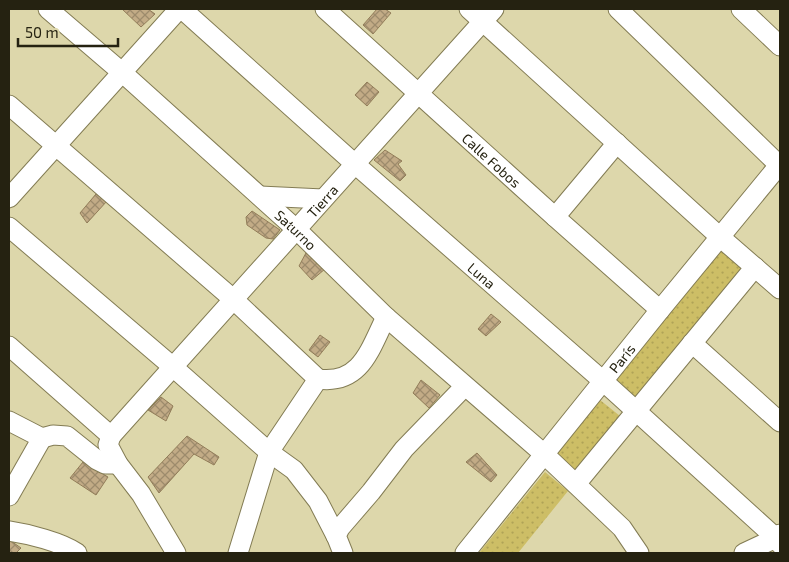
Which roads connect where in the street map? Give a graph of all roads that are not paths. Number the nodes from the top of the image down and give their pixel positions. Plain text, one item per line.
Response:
1 (48, 9) edge
2 (181, 9) edge
3 (325, 9) edge
4 (618, 9) edge
5 (741, 9) edge
6 (481, 13) edge
7 (780, 46) edge
8 (122, 73) junction
9 (417, 94) junction
10 (9, 105) edge
11 (617, 143) junction
12 (55, 146) junction
13 (354, 164) junction
14 (780, 165) edge
15 (260, 196) junction
16 (9, 198) edge
17 (323, 199) junction
18 (555, 217) junction
19 (9, 227) edge
20 (296, 229) junction
21 (720, 237) junction
22 (755, 267) junction
23 (780, 289) edge
24 (233, 299) junction
25 (660, 310) junction
26 (386, 318) junction
27 (692, 343) junction
28 (9, 346) edge
29 (172, 367) junction
30 (318, 379) junction
31 (603, 381) junction
32 (465, 386) junction
33 (636, 411) junction
34 (9, 421) edge
35 (780, 422) edge
36 (111, 436) junction
37 (42, 438) junction
38 (269, 452) junction
39 (544, 454) junction
40 (118, 464) junction
41 (576, 484) junction
42 (9, 496) edge
43 (9, 531) edge
44 (779, 539) edge
45 (340, 544) edge
46 (74, 551) edge
47 (176, 553) edge
48 (238, 553) edge
49 (465, 553) edge
50 (639, 553) edge
51 (744, 553) edge

1 - 8 street, Saturno
2 - 8 street
2 - 13 street, Luna
3 - 9 street, Calle Fobos
4 - 14 street
5 - 7 street
6 - 9 street, Tierra
6 - 11 street
8 - 12 street
8 - 15 street, Saturno
9 - 13 street, Tierra
9 - 18 street, Calle Fobos
10 - 12 street
11 - 18 street
11 - 21 street
12 - 16 street
12 - 24 street
13 - 17 street, Tierra
13 - 31 street, Luna
14 - 21 street, París
15 - 17 street
15 - 20 street, Saturno
17 - 20 street, Tierra
18 - 25 street, Calle Fobos
19 - 29 street
20 - 24 street, Tierra
20 - 26 street, Saturno
21 - 22 street
21 - 25 street, París
22 - 23 street
22 - 27 street
24 - 29 street, Tierra
24 - 30 street
25 - 31 street, París
26 - 30 street
26 - 32 street, Saturno
27 - 33 street
27 - 35 street
28 - 36 street
29 - 36 street, Tierra
29 - 38 street
30 - 38 street
31 - 33 street, Luna
31 - 39 street, París
32 - 39 street, Saturno
32 - 45 street
33 - 41 street
33 - 44 street, Luna
34 - 37 street
36 - 40 street
37 - 40 street
37 - 42 street
38 - 45 street
38 - 48 street
39 - 41 street, Saturno
39 - 49 street, París
40 - 47 street
41 - 50 street, Saturno
43 - 46 street
44 - 51 street

